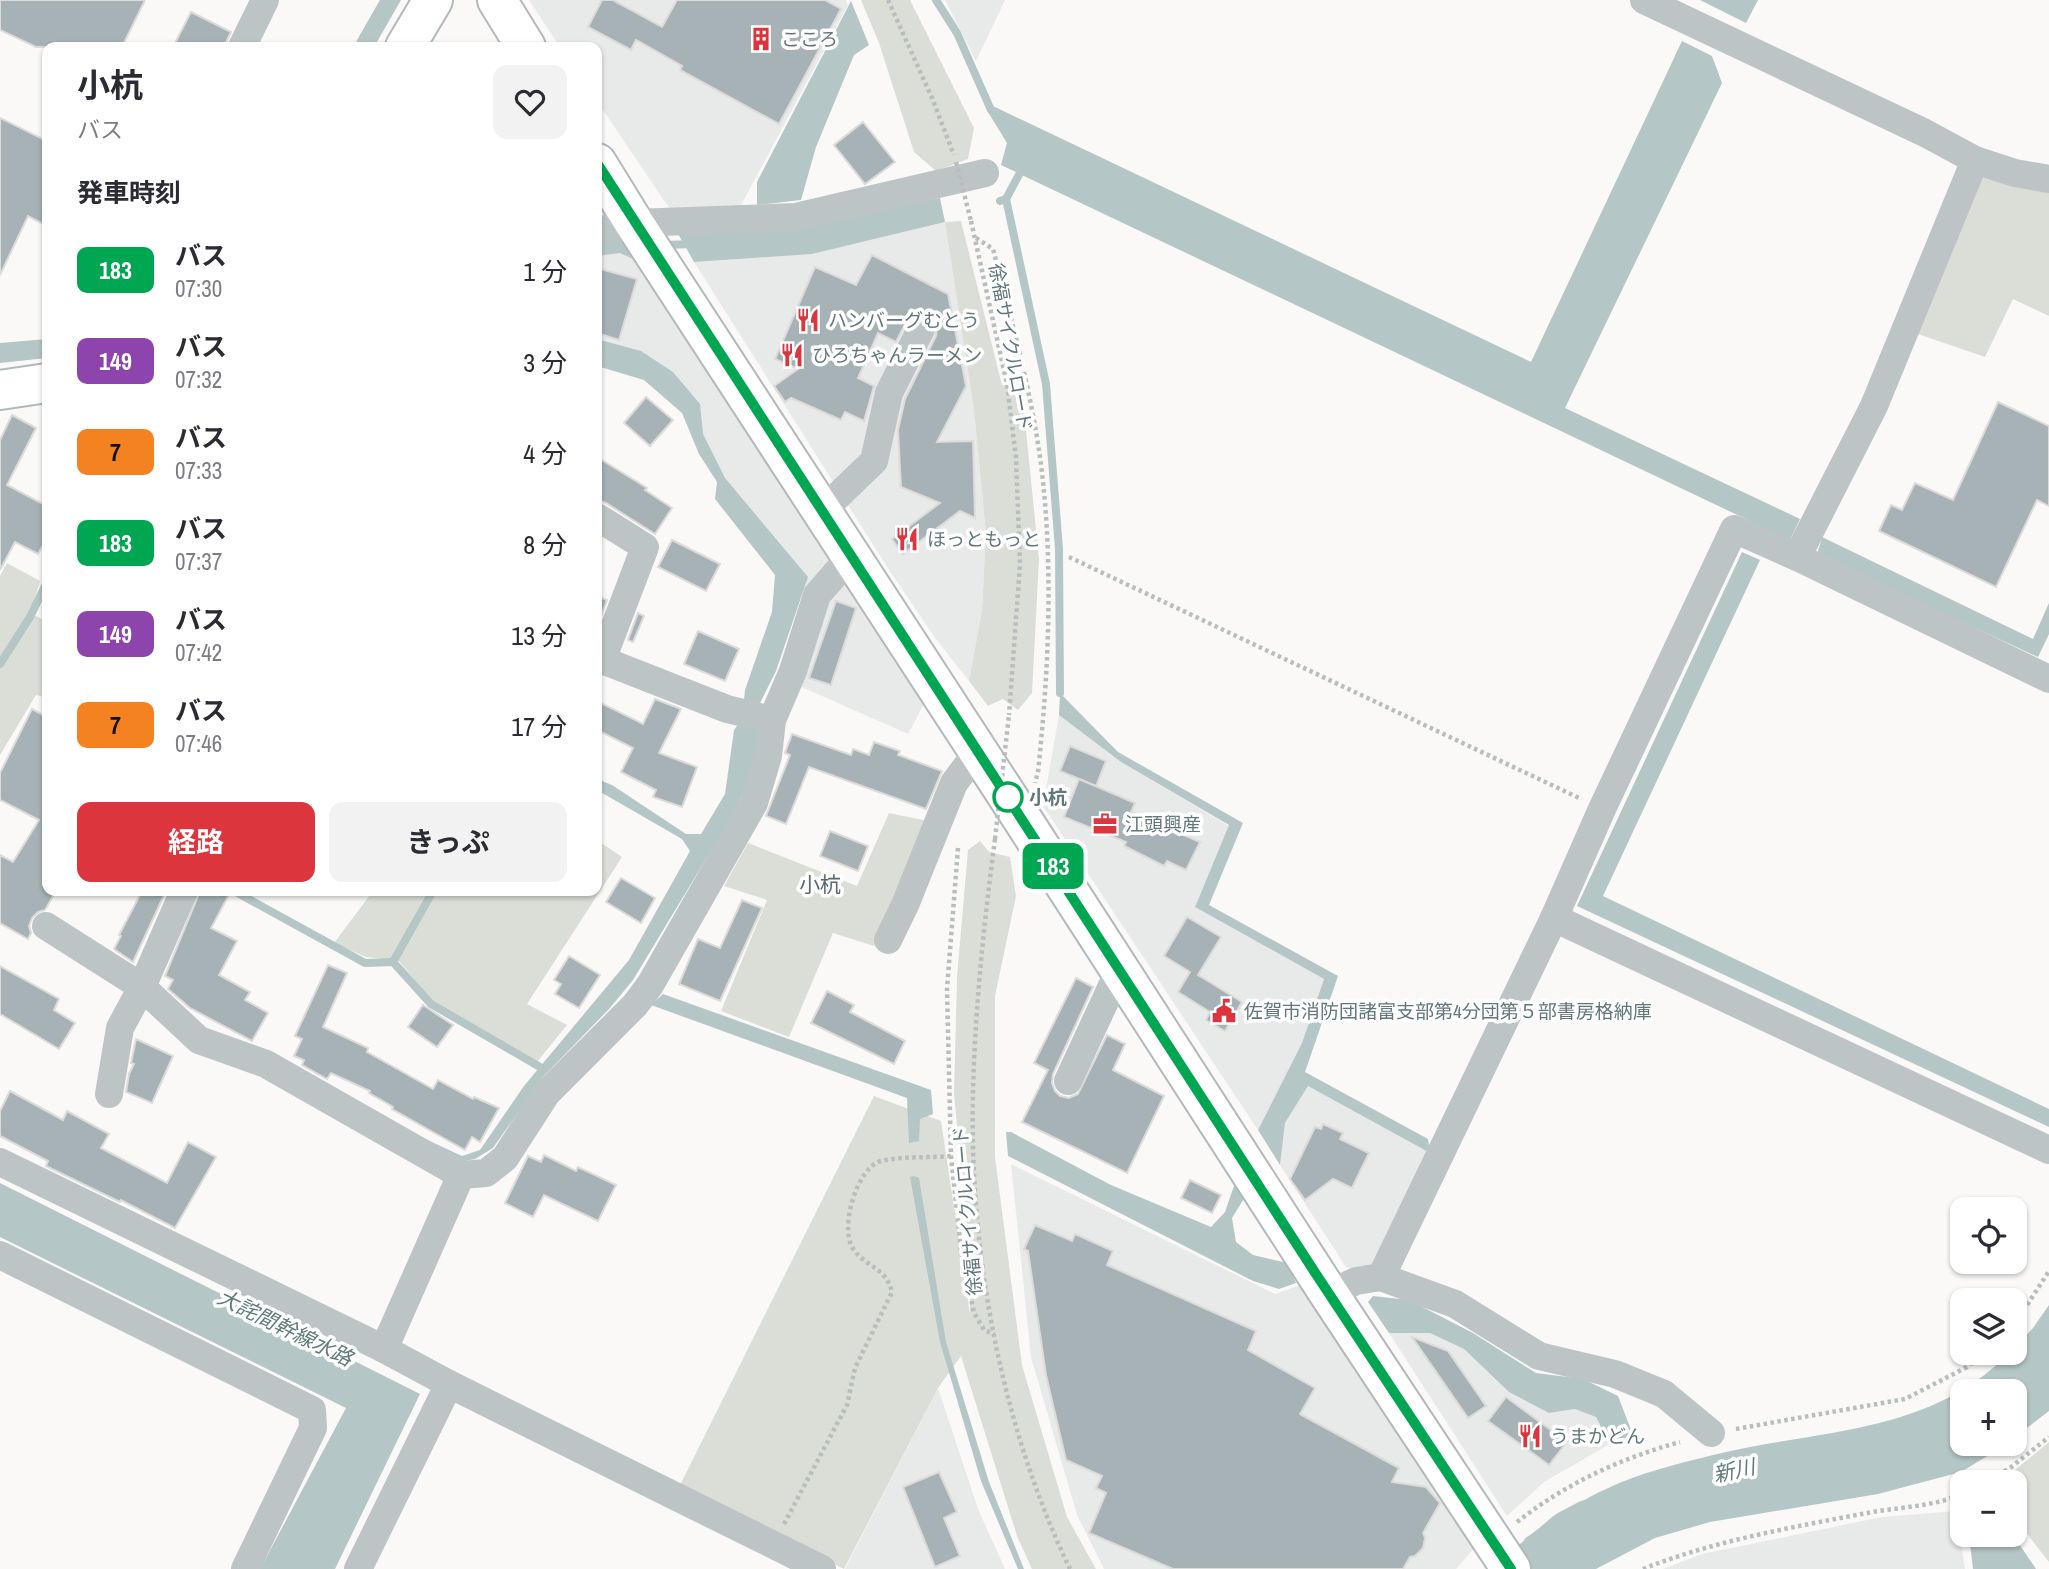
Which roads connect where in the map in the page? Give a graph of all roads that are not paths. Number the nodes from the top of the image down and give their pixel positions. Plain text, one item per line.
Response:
1 (265, 0) edge
2 (433, 0) edge
3 (497, 0) edge
4 (1644, 0) edge
5 (244, 42) edge
6 (408, 42) edge
7 (523, 42) edge
8 (1975, 160) junction
9 (602, 171) edge
10 (985, 173) dead end
11 (2049, 179) edge
12 (634, 223) junction
13 (602, 230) edge
14 (920, 329) dead end
15 (42, 384) edge
16 (0, 390) edge
17 (822, 511) junction
18 (602, 520) edge
19 (851, 556) junction
20 (1797, 557) junction
21 (602, 652) edge
22 (602, 660) edge
23 (2049, 678) edge
24 (772, 720) junction
25 (982, 757) junction
26 (182, 896) edge
27 (1555, 918) junction
28 (46, 926) dead end
29 (888, 940) dead end
30 (1124, 977) junction
31 (142, 987) junction
32 (1068, 1081) dead end
33 (109, 1094) dead end
34 (2049, 1150) edge
35 (0, 1162) edge
36 (461, 1175) junction
37 (0, 1255) edge
38 (1381, 1276) junction
39 (1329, 1294) junction
40 (384, 1349) junction
41 (449, 1384) junction
42 (1711, 1433) dead end
43 (1501, 1555) edge
44 (245, 1569) edge
45 (358, 1569) edge
46 (822, 1569) edge

1 - 5 street
2 - 6 main road
3 - 7 main road
4 - 8 street
8 - 11 street
8 - 20 street
9 - 12 main road
10 - 12 street
12 - 13 street
12 - 17 main road
14 - 17 street
15 - 16 main road
17 - 19 main road
18 - 21 street
19 - 24 street
19 - 25 main road
20 - 23 street
20 - 27 street
22 - 24 street
24 - 36 street
25 - 29 street
25 - 30 main road
26 - 31 street
27 - 34 street
27 - 38 street
28 - 31 street
30 - 32 street
30 - 39 main road
31 - 33 street
31 - 36 street
35 - 40 street
36 - 40 street
37 - 44 street
38 - 39 street
38 - 42 street
39 - 43 main road
40 - 41 street
41 - 45 street
41 - 46 street

